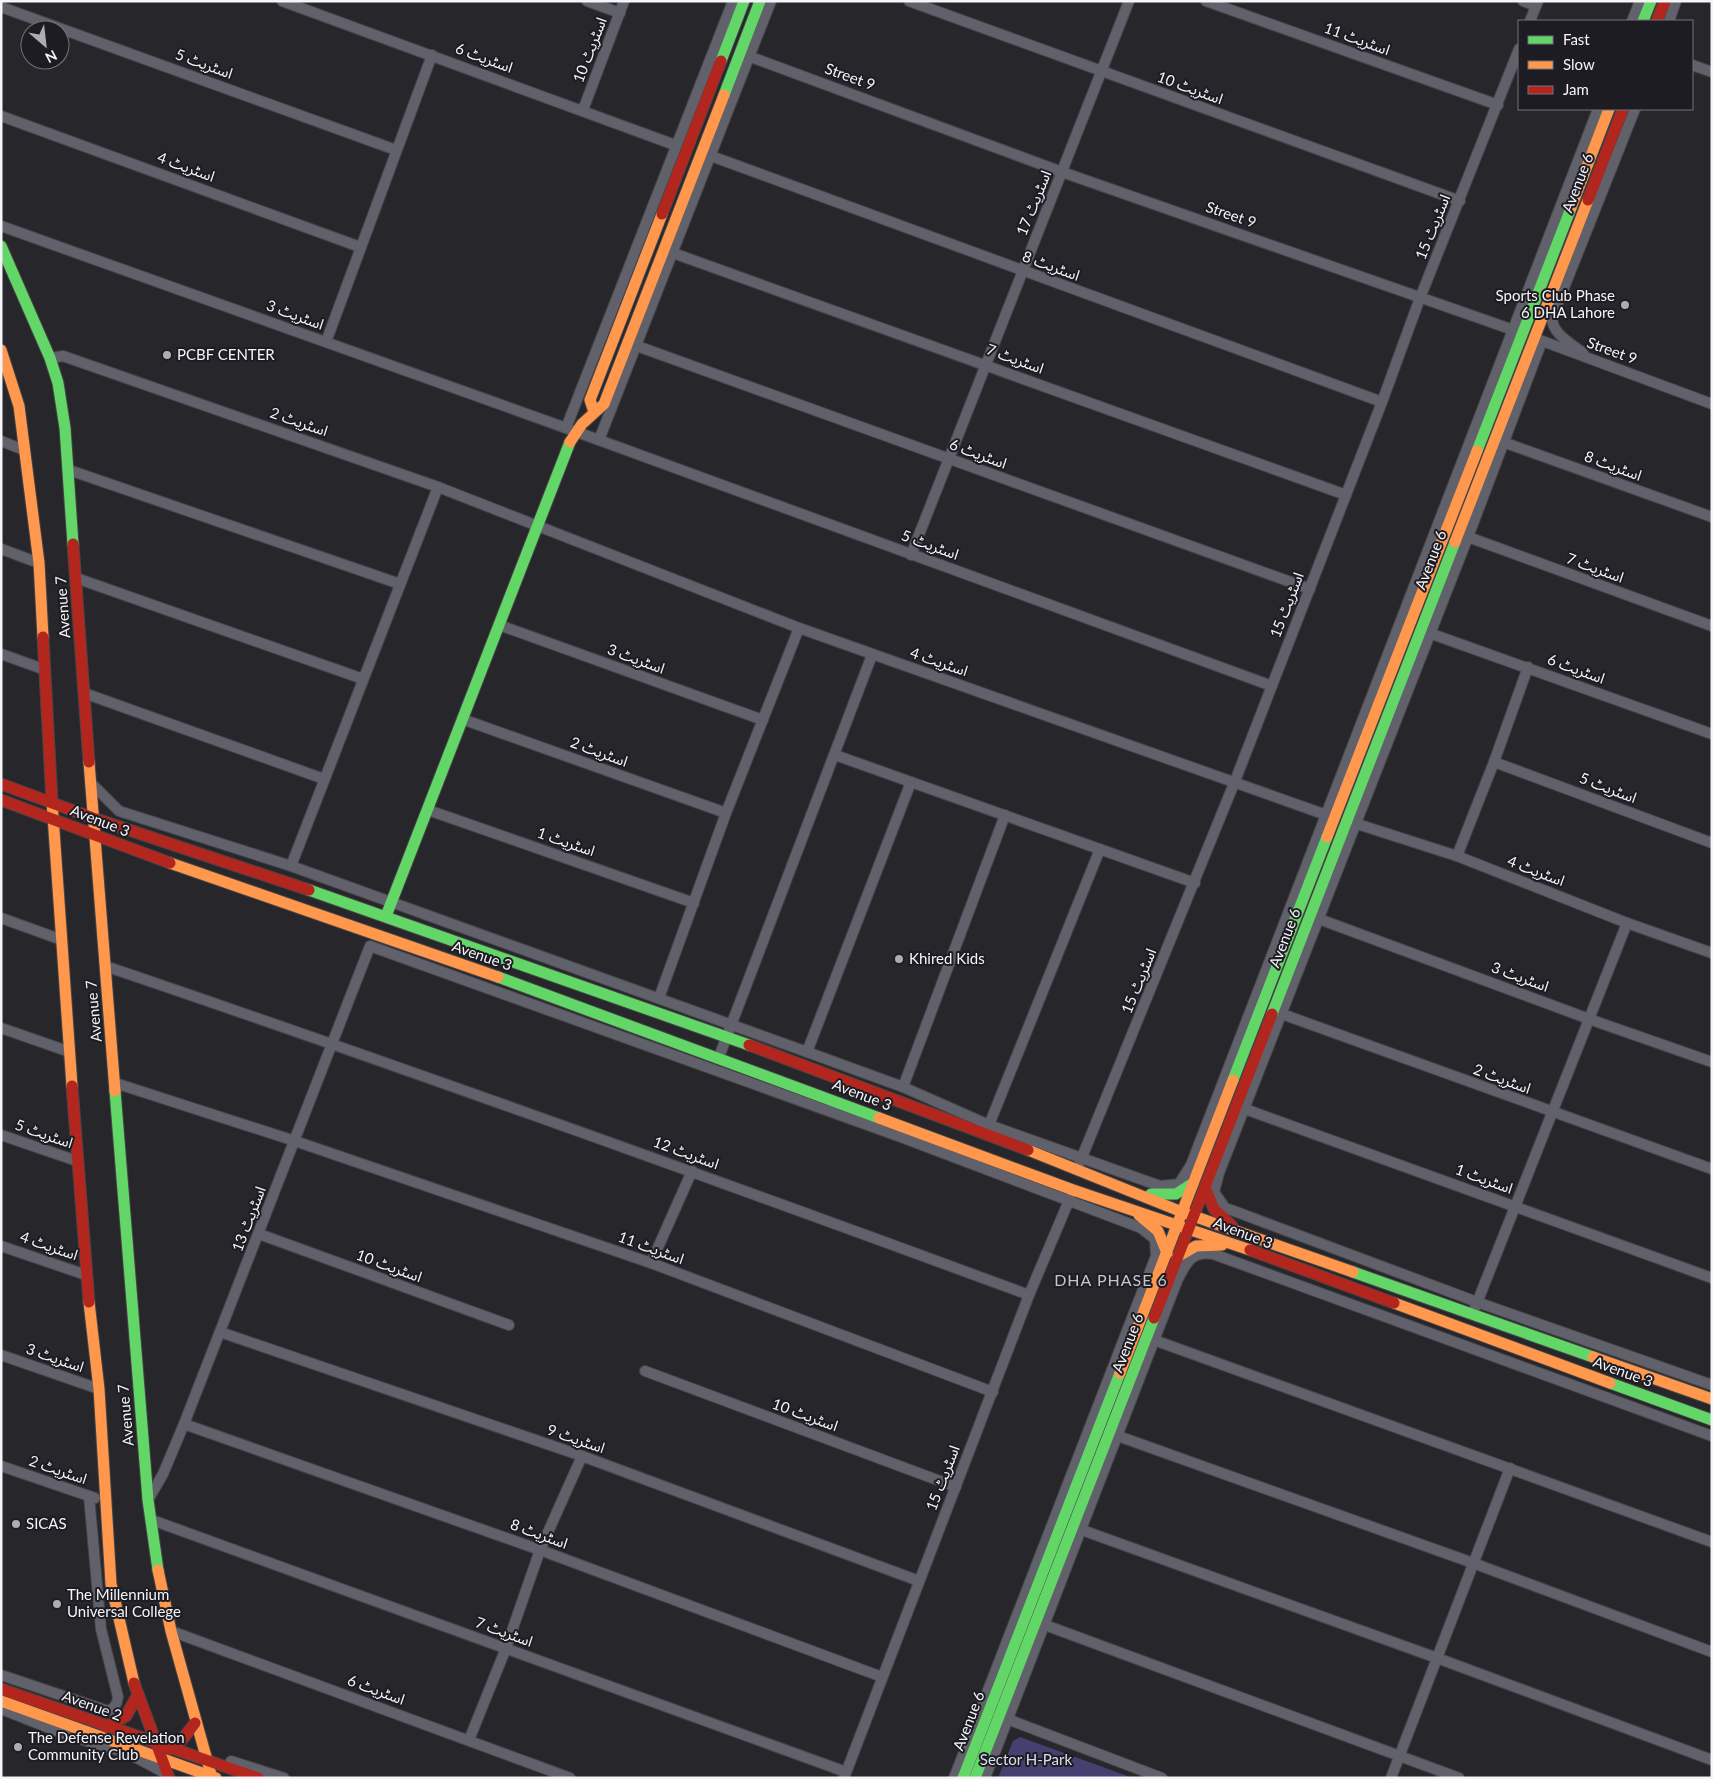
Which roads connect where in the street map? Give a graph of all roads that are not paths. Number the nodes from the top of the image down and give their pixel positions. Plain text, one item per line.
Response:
1 (282, 1) edge
2 (587, 1) edge
3 (624, 1) edge
4 (733, 1) edge
5 (744, 1) edge
6 (760, 1) edge
7 (771, 1) edge
8 (909, 1) edge
9 (1129, 1) edge
10 (1206, 1) edge
11 (1523, 1) edge
12 (1640, 1) edge
13 (1651, 1) edge
14 (1665, 1) edge
15 (1676, 1) edge
16 (1537, 4) edge
17 (1, 7) edge
18 (620, 13) junction
19 (1530, 20) edge
20 (1632, 20) edge
21 (1643, 20) edge
22 (1657, 20) edge
23 (1669, 20) edge
24 (1518, 52) edge
25 (745, 54) junction
26 (432, 55) junction
27 (1693, 65) edge
28 (1101, 72) junction
29 (1712, 72) edge
30 (1498, 105) junction
31 (583, 110) junction
32 (1598, 110) edge
33 (1609, 110) edge
34 (1623, 110) edge
35 (1635, 110) edge
36 (1, 116) edge
37 (675, 145) junction
38 (396, 150) junction
39 (711, 156) junction
40 (673, 166) junction
41 (1062, 172) junction
42 (1460, 202) junction
43 (1, 226) edge
44 (1, 246) edge
45 (360, 247) junction
46 (673, 252) junction
47 (1023, 272) junction
48 (1420, 298) junction
49 (1528, 336) junction
50 (326, 342) junction
51 (637, 346) junction
52 (1, 350) edge
53 (50, 358) junction
54 (1592, 359) junction
55 (986, 365) junction
56 (1382, 402) junction
57 (1712, 404) edge
58 (594, 412) junction
59 (566, 428) junction
60 (578, 433) junction
61 (599, 440) junction
62 (1, 441) edge
63 (1503, 442) junction
64 (24, 450) junction
65 (949, 460) junction
66 (69, 470) junction
67 (438, 487) junction
68 (1346, 495) junction
69 (1712, 518) edge
70 (536, 527) junction
71 (1468, 537) junction
72 (1, 549) edge
73 (911, 554) junction
74 (39, 563) junction
75 (76, 578) junction
76 (400, 584) junction
77 (1310, 589) junction
78 (499, 625) junction
79 (1712, 626) edge
80 (799, 628) junction
81 (1429, 634) junction
82 (1, 654) edge
83 (872, 655) junction
84 (1528, 667) junction
85 (43, 669) junction
86 (363, 679) junction
87 (1272, 686) junction
88 (84, 693) junction
89 (462, 719) junction
90 (763, 720) junction
91 (1712, 734) edge
92 (835, 754) junction
93 (1494, 762) junction
94 (324, 779) junction
95 (1236, 781) junction
96 (90, 782) junction
97 (911, 782) junction
98 (1, 784) edge
99 (1, 800) edge
100 (53, 803) junction
101 (428, 810) junction
102 (726, 813) junction
103 (1006, 815) junction
104 (1331, 817) junction
105 (93, 818) junction
106 (53, 819) junction
107 (145, 819) junction
108 (1352, 822) junction
109 (139, 833) junction
110 (94, 836) junction
111 (1712, 843) edge
112 (1100, 849) junction
113 (1457, 856) junction
114 (291, 866) junction
115 (1195, 883) junction
116 (391, 903) junction
117 (694, 903) junction
118 (386, 916) junction
119 (1, 918) edge
120 (1319, 919) junction
121 (1627, 923) junction
122 (62, 940) junction
123 (1711, 949) edge
124 (105, 966) junction
125 (658, 998) junction
126 (1282, 1014) junction
127 (1589, 1019) junction
128 (733, 1025) junction
129 (1, 1028) edge
130 (728, 1037) junction
131 (332, 1043) junction
132 (70, 1052) junction
133 (807, 1052) junction
134 (719, 1057) junction
135 (1712, 1062) edge
136 (115, 1083) junction
137 (904, 1087) junction
138 (1245, 1109) junction
139 (1552, 1113) junction
140 (989, 1125) junction
141 (1, 1135) edge
142 (295, 1141) junction
143 (1082, 1158) junction
144 (78, 1161) junction
145 (1195, 1166) junction
146 (1077, 1169) junction
147 (1712, 1169) edge
148 (692, 1171) junction
149 (1215, 1171) junction
150 (1199, 1185) junction
151 (1073, 1190) junction
152 (1142, 1194) junction
153 (1068, 1202) junction
154 (1515, 1207) junction
155 (1134, 1211) junction
156 (1188, 1214) junction
157 (1183, 1226) junction
158 (1239, 1232) junction
159 (259, 1234) junction
160 (1, 1246) edge
161 (1239, 1248) junction
162 (1172, 1255) junction
163 (651, 1263) junction
164 (1239, 1263) junction
165 (86, 1275) junction
166 (1163, 1277) junction
167 (1712, 1278) edge
168 (1029, 1294) junction
169 (1475, 1308) junction
170 (509, 1325) dead end
171 (220, 1332) junction
172 (1154, 1340) junction
173 (1, 1355) edge
174 (645, 1371) dead end
175 (1712, 1385) edge
176 (100, 1389) junction
177 (993, 1392) junction
178 (1712, 1399) edge
179 (1712, 1420) edge
180 (184, 1424) junction
181 (1118, 1436) junction
182 (1712, 1436) edge
183 (582, 1456) junction
184 (1, 1466) edge
185 (1510, 1468) junction
186 (956, 1487) junction
187 (89, 1496) junction
188 (148, 1500) junction
189 (106, 1502) junction
190 (152, 1520) junction
191 (1082, 1530) junction
192 (1712, 1542) edge
193 (540, 1550) junction
194 (1473, 1563) junction
195 (919, 1581) junction
196 (1045, 1625) junction
197 (171, 1631) junction
198 (506, 1648) junction
199 (1712, 1652) edge
200 (1437, 1658) junction
201 (1, 1675) edge
202 (882, 1677) junction
203 (1, 1689) edge
204 (137, 1696) junction
205 (1, 1701) edge
206 (1, 1709) edge
207 (1007, 1719) junction
208 (195, 1723) junction
209 (106, 1727) junction
210 (201, 1739) junction
211 (469, 1740) junction
212 (155, 1743) junction
213 (124, 1749) junction
214 (170, 1749) junction
215 (1399, 1756) junction
216 (161, 1757) junction
217 (207, 1760) junction
218 (1712, 1760) edge
219 (231, 1761) junction
220 (194, 1769) junction
221 (240, 1771) junction
222 (845, 1775) edge
223 (171, 1777) edge
224 (213, 1777) edge
225 (258, 1778) edge
226 (284, 1778) edge
227 (570, 1778) edge
228 (954, 1778) edge
229 (963, 1778) edge
230 (975, 1778) edge
231 (985, 1778) edge
232 (1162, 1778) edge
233 (1391, 1778) edge
234 (1459, 1778) edge

1 - 26 street, اسٹریٹ 6
2 - 18 street
3 - 18 street, اسٹریٹ 10
4 - 37 street
5 - 40 main road
6 - 25 main road
7 - 25 street
8 - 28 street, اسٹریٹ 10
9 - 28 street, اسٹریٹ 17
10 - 30 street, اسٹریٹ 11
11 - 16 street
12 - 20 street
13 - 21 main road
14 - 22 main road
15 - 23 street
16 - 19 street
17 - 38 street, اسٹریٹ 5
18 - 31 street, اسٹریٹ 10
24 - 30 street, اسٹریٹ 15
25 - 39 street
25 - 41 street, Street 9
25 - 58 main road
26 - 31 street, اسٹریٹ 6
26 - 38 street
27 - 29 street
28 - 41 street, اسٹریٹ 17
28 - 42 street, اسٹریٹ 10
30 - 42 street, اسٹریٹ 15
31 - 37 street, اسٹریٹ 6
32 - 49 street
33 - 49 main road, Avenue 6
34 - 49 main road, Avenue 6
35 - 54 street
36 - 45 street, اسٹریٹ 4
37 - 40 street
38 - 45 street
39 - 46 street
39 - 47 street, اسٹریٹ 8
40 - 58 main road
40 - 59 street
41 - 47 street, اسٹریٹ 17
41 - 48 street, Street 9
42 - 48 street, اسٹریٹ 15
43 - 50 street, اسٹریٹ 3
44 - 53 main road, Avenue 7
45 - 50 street
46 - 51 street
46 - 55 street, اسٹریٹ 7
47 - 55 street, اسٹریٹ 17
47 - 56 street, اسٹریٹ 8
48 - 49 street, Street 9
48 - 56 street, اسٹریٹ 15
49 - 54 street, Street 9
49 - 63 street
49 - 104 main road, Avenue 6
49 - 108 main road, Avenue 6
50 - 59 street, اسٹریٹ 3
51 - 61 street
51 - 65 street, اسٹریٹ 6
52 - 64 main road, Avenue 7
53 - 66 main road, Avenue 7
53 - 67 street, اسٹریٹ 2
54 - 57 street, Street 9
55 - 65 street, اسٹریٹ 17
55 - 68 street, اسٹریٹ 7
56 - 68 street, اسٹریٹ 15
58 - 60 main road
59 - 60 street, اسٹریٹ 3
60 - 61 street, اسٹریٹ 5
60 - 70 main road
61 - 73 street, اسٹریٹ 5
62 - 64 street
63 - 69 street, اسٹریٹ 8
63 - 71 street
64 - 74 main road, Avenue 7
65 - 73 street, اسٹریٹ 17
65 - 77 street, اسٹریٹ 6
66 - 75 main road, Avenue 7
66 - 76 street
67 - 70 street, اسٹریٹ 2
67 - 76 street
68 - 77 street, اسٹریٹ 15
70 - 78 main road
70 - 80 street, اسٹریٹ 4
71 - 79 street, اسٹریٹ 7
71 - 81 street
72 - 74 street
73 - 87 street, اسٹریٹ 5
74 - 85 main road, Avenue 7
75 - 86 street
75 - 88 main road, Avenue 7
76 - 86 street
77 - 87 street, اسٹریٹ 15
78 - 89 main road
78 - 90 street, اسٹریٹ 3
80 - 83 street, اسٹریٹ 4
80 - 90 street
81 - 84 street, اسٹریٹ 6
81 - 108 street
82 - 85 street
83 - 92 street
83 - 95 street, اسٹریٹ 4
84 - 91 street, اسٹریٹ 6
84 - 93 street
85 - 100 main road, Avenue 7
86 - 94 street
87 - 95 street, اسٹریٹ 15
88 - 94 street
88 - 96 main road, Avenue 7
89 - 101 main road
89 - 102 street, اسٹریٹ 2
90 - 102 street
92 - 97 street
92 - 128 street
93 - 111 street, اسٹریٹ 5
93 - 113 street
94 - 114 street
95 - 104 street, اسٹریٹ 4
95 - 115 street, اسٹریٹ 15
96 - 105 main road, Avenue 7
96 - 107 street
97 - 103 street
97 - 133 street
98 - 100 main road, Avenue 3
99 - 106 main road, Avenue 3
100 - 105 main road, Avenue 3
100 - 106 main road, Avenue 7
101 - 116 main road
101 - 117 street, اسٹریٹ 1
102 - 117 street
103 - 112 street
103 - 137 street
104 - 145 main road, Avenue 6
105 - 109 main road, Avenue 3
105 - 110 main road, Avenue 7
106 - 110 main road, Avenue 3
106 - 122 main road, Avenue 7
107 - 109 street
107 - 114 street
108 - 113 street, اسٹریٹ 4
108 - 120 street
108 - 149 main road, Avenue 6
109 - 118 main road, Avenue 3
110 - 124 main road, Avenue 7
110 - 134 main road, Avenue 3
112 - 115 street
112 - 140 street
113 - 121 street, اسٹریٹ 4
114 - 116 street
115 - 143 street, اسٹریٹ 15
116 - 118 main road
116 - 125 street
117 - 125 street
118 - 130 main road, Avenue 3
119 - 122 street
120 - 126 street
120 - 127 street, اسٹریٹ 3
121 - 123 street, اسٹریٹ 4
121 - 127 street
122 - 132 main road, Avenue 7
124 - 131 street, اسٹریٹ 12
124 - 136 main road, Avenue 7
125 - 128 street
126 - 138 street
126 - 139 street, اسٹریٹ 2
127 - 135 street, اسٹریٹ 3
127 - 139 street
128 - 130 street
128 - 133 street
129 - 132 street
130 - 134 street
130 - 146 main road, Avenue 3
131 - 142 street, اسٹریٹ 13
131 - 148 street, اسٹریٹ 12
131 - 153 street, اسٹریٹ 13
132 - 144 main road, Avenue 7
133 - 137 street
134 - 151 main road, Avenue 3
136 - 142 street, اسٹریٹ 11
136 - 188 main road, Avenue 7
137 - 140 street
138 - 149 street
138 - 154 street, اسٹریٹ 1
139 - 147 street, اسٹریٹ 2
139 - 154 street
140 - 143 street
141 - 144 street, اسٹریٹ 5
142 - 159 street, اسٹریٹ 13
142 - 163 street, اسٹریٹ 11
143 - 145 street
143 - 146 street, اسٹریٹ 15
144 - 165 main road, Avenue 7
145 - 150 main road, Avenue 6
146 - 152 main road, Avenue 3
148 - 163 street
148 - 168 street, اسٹریٹ 12
149 - 150 main road, Avenue 6
149 - 169 street
150 - 152 main road
150 - 156 main road, Avenue 6
150 - 158 main road
151 - 153 street, اسٹریٹ 15
151 - 155 main road, Avenue 3
152 - 156 main road, Avenue 3
153 - 166 street
153 - 168 street, اسٹریٹ 15
154 - 167 street, اسٹریٹ 1
154 - 169 street
155 - 157 main road, Avenue 3
155 - 162 main road
156 - 157 main road, Avenue 6
156 - 158 main road, Avenue 3
157 - 161 main road, Avenue 3
157 - 162 main road, Avenue 6
158 - 169 main road, Avenue 3
159 - 170 street, اسٹریٹ 10
159 - 171 street, اسٹریٹ 13
160 - 165 street, اسٹریٹ 4
161 - 162 main road
161 - 164 main road
161 - 179 main road, Avenue 3
162 - 166 main road, Avenue 6
163 - 177 street, اسٹریٹ 11
164 - 166 street
164 - 182 street
165 - 176 main road, Avenue 7
166 - 172 street
166 - 228 street
166 - 229 main road, Avenue 6
166 - 230 main road, Avenue 6
168 - 177 street, اسٹریٹ 15
169 - 175 street
169 - 178 main road, Avenue 3
171 - 180 street, اسٹریٹ 13
171 - 183 street, اسٹریٹ 9
172 - 181 street
172 - 185 street
173 - 176 street, اسٹریٹ 3
174 - 186 street, اسٹریٹ 10
176 - 189 main road, Avenue 7
177 - 186 street, اسٹریٹ 15
180 - 188 street, اسٹریٹ 13
180 - 193 street, اسٹریٹ 8
181 - 191 street
181 - 194 street
183 - 193 street
183 - 195 street, اسٹریٹ 9
184 - 187 street, اسٹریٹ 2
185 - 192 street
185 - 194 street
186 - 195 street, اسٹریٹ 15
187 - 189 street, اسٹریٹ 2
187 - 201 street
188 - 190 main road, Avenue 7
189 - 204 main road, Avenue 7
190 - 197 main road, Avenue 7
190 - 198 street, اسٹریٹ 7
191 - 196 street
191 - 200 street
193 - 198 street
193 - 202 street, اسٹریٹ 8
194 - 199 street
194 - 200 street
195 - 202 street, اسٹریٹ 15
196 - 207 street
196 - 215 street
197 - 208 main road, Avenue 7
197 - 211 street, اسٹریٹ 6
198 - 211 street
198 - 222 street, اسٹریٹ 7
200 - 215 street
200 - 218 street
202 - 222 street, اسٹریٹ 15
203 - 209 main road, Avenue 2
204 - 209 main road
204 - 212 main road, Avenue 7
205 - 213 main road, Avenue 2
206 - 213 street
207 - 231 street
207 - 232 street
208 - 210 main road, Avenue 7
208 - 214 main road
209 - 212 main road, Avenue 2
210 - 217 main road, Avenue 7
210 - 219 main road
211 - 227 street, اسٹریٹ 6
212 - 214 main road, Avenue 2
212 - 216 main road, Avenue 7
213 - 216 main road, Avenue 2
213 - 223 street
214 - 217 main road, Avenue 2
215 - 233 street
215 - 234 street
216 - 220 main road, Avenue 2
216 - 223 main road, Avenue 7
217 - 221 main road, Avenue 2
217 - 224 main road, Avenue 7
219 - 221 main road
219 - 226 street
220 - 223 main road
220 - 224 main road, Avenue 2
221 - 225 main road, Avenue 2

